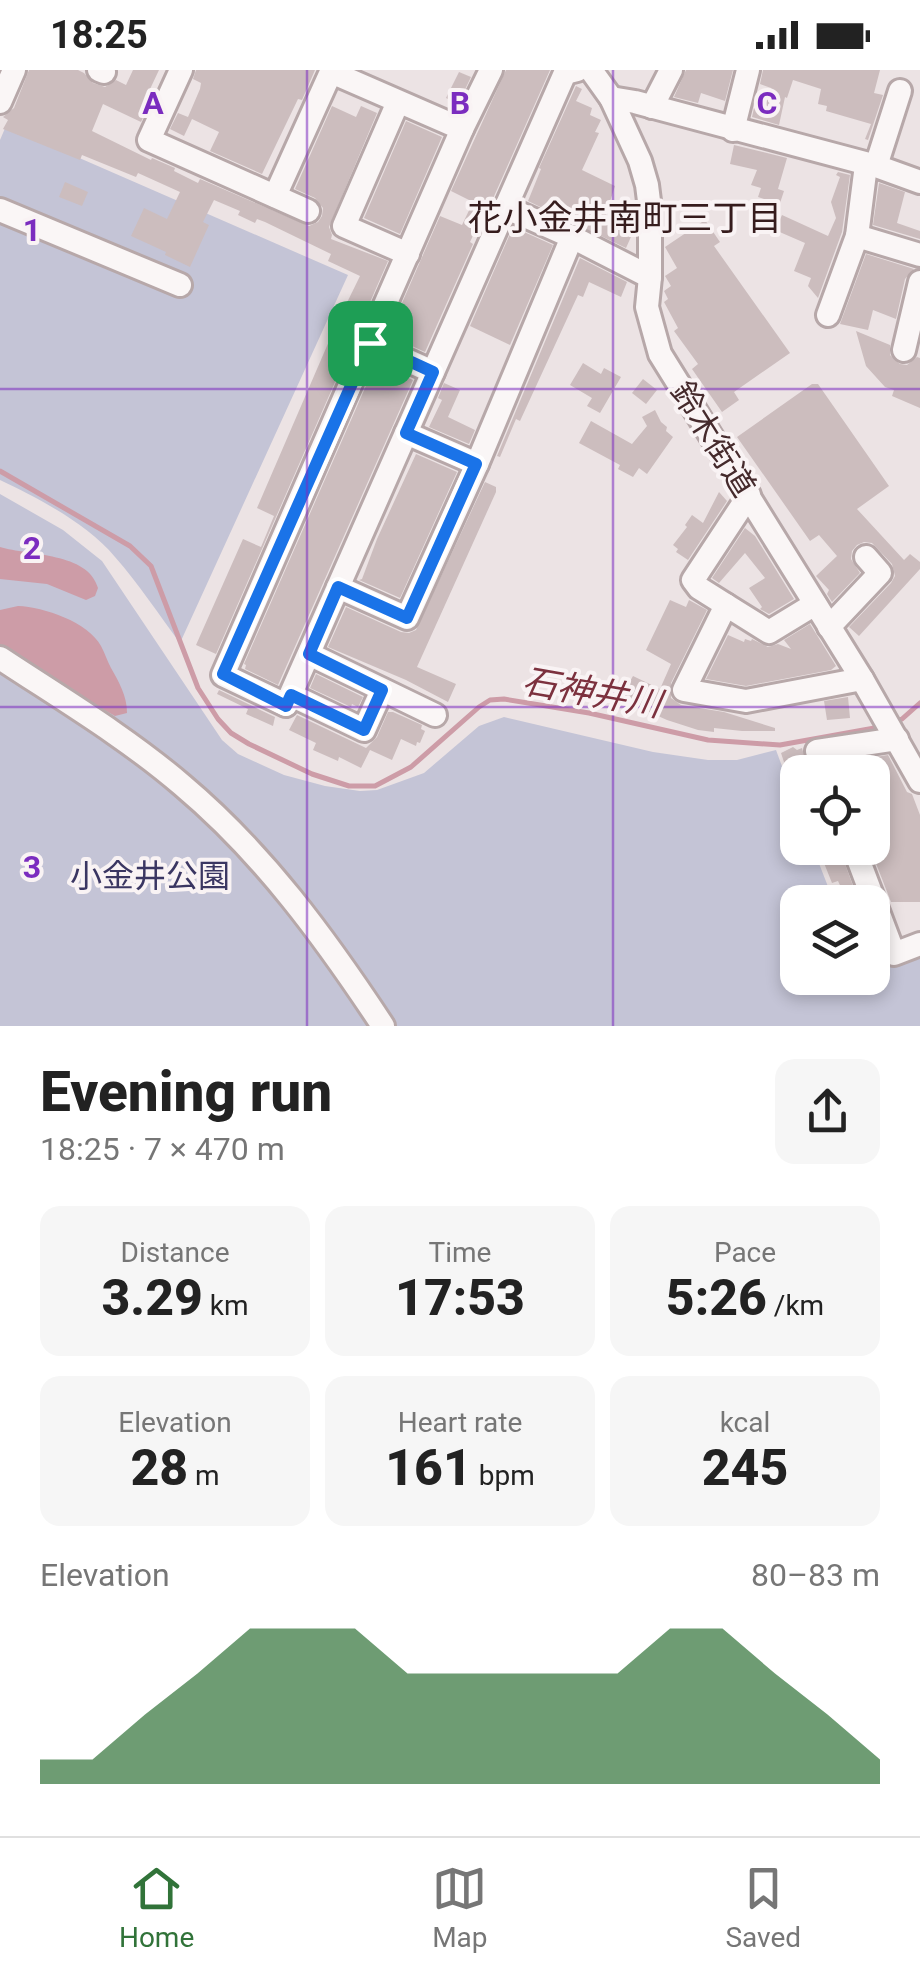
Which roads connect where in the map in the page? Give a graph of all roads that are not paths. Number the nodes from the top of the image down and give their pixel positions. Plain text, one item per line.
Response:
1 (14, 70) edge
2 (182, 70) edge
3 (491, 70) edge
4 (577, 70) edge
5 (591, 70) edge
6 (670, 70) edge
7 (748, 70) edge
8 (331, 71) edge
9 (900, 92) dead end
10 (611, 98) junction
11 (0, 102) edge
12 (398, 102) junction
13 (652, 107) junction
14 (462, 129) junction
15 (733, 130) junction
16 (871, 166) junction
17 (920, 182) edge
18 (275, 196) junction
19 (505, 207) junction
20 (0, 210) edge
21 (308, 212) dead end
22 (857, 236) junction
23 (572, 237) junction
24 (408, 254) junction
25 (920, 255) edge
26 (650, 277) junction
27 (920, 282) edge
28 (180, 286) dead end
29 (828, 315) dead end
30 (370, 343) junction
31 (904, 350) dead end
32 (433, 372) junction
33 (406, 433) junction
34 (476, 464) junction
35 (748, 494) junction
36 (866, 556) dead end
37 (338, 587) junction
38 (814, 604) junction
39 (726, 606) junction
40 (829, 627) junction
41 (309, 654) junction
42 (0, 658) edge
43 (862, 678) junction
44 (382, 690) junction
45 (291, 695) junction
46 (435, 714) dead end
47 (891, 729) junction
48 (819, 755) edge
49 (917, 769) edge
50 (860, 865) edge
51 (920, 944) edge
52 (383, 1026) edge

1 - 11 street
2 - 18 street
3 - 14 street
4 - 19 street
5 - 10 street, 鈴木街道
6 - 13 street
7 - 15 street
8 - 12 street
8 - 18 street
9 - 16 street
10 - 13 street
10 - 26 street, 鈴木街道
12 - 14 street
12 - 24 street
13 - 15 street
14 - 24 street
15 - 16 street
16 - 17 street
16 - 22 street
18 - 21 street
19 - 23 street
19 - 32 street
20 - 28 street
22 - 25 street
22 - 29 street
23 - 26 street
23 - 34 street
24 - 30 street
26 - 35 street, 鈴木街道
27 - 31 street
30 - 32 street
30 - 45 street
32 - 33 street
33 - 34 street
33 - 37 street
34 - 37 street
35 - 38 street, 鈴木街道
35 - 39 street
36 - 40 street
37 - 41 street
38 - 39 street
38 - 40 street, 鈴木街道
39 - 43 street
40 - 43 street, 鈴木街道
41 - 44 street
41 - 45 street
42 - 52 street
43 - 47 street, 鈴木街道
44 - 45 street
44 - 46 street
47 - 48 street
47 - 49 street, 鈴木街道
50 - 51 street

